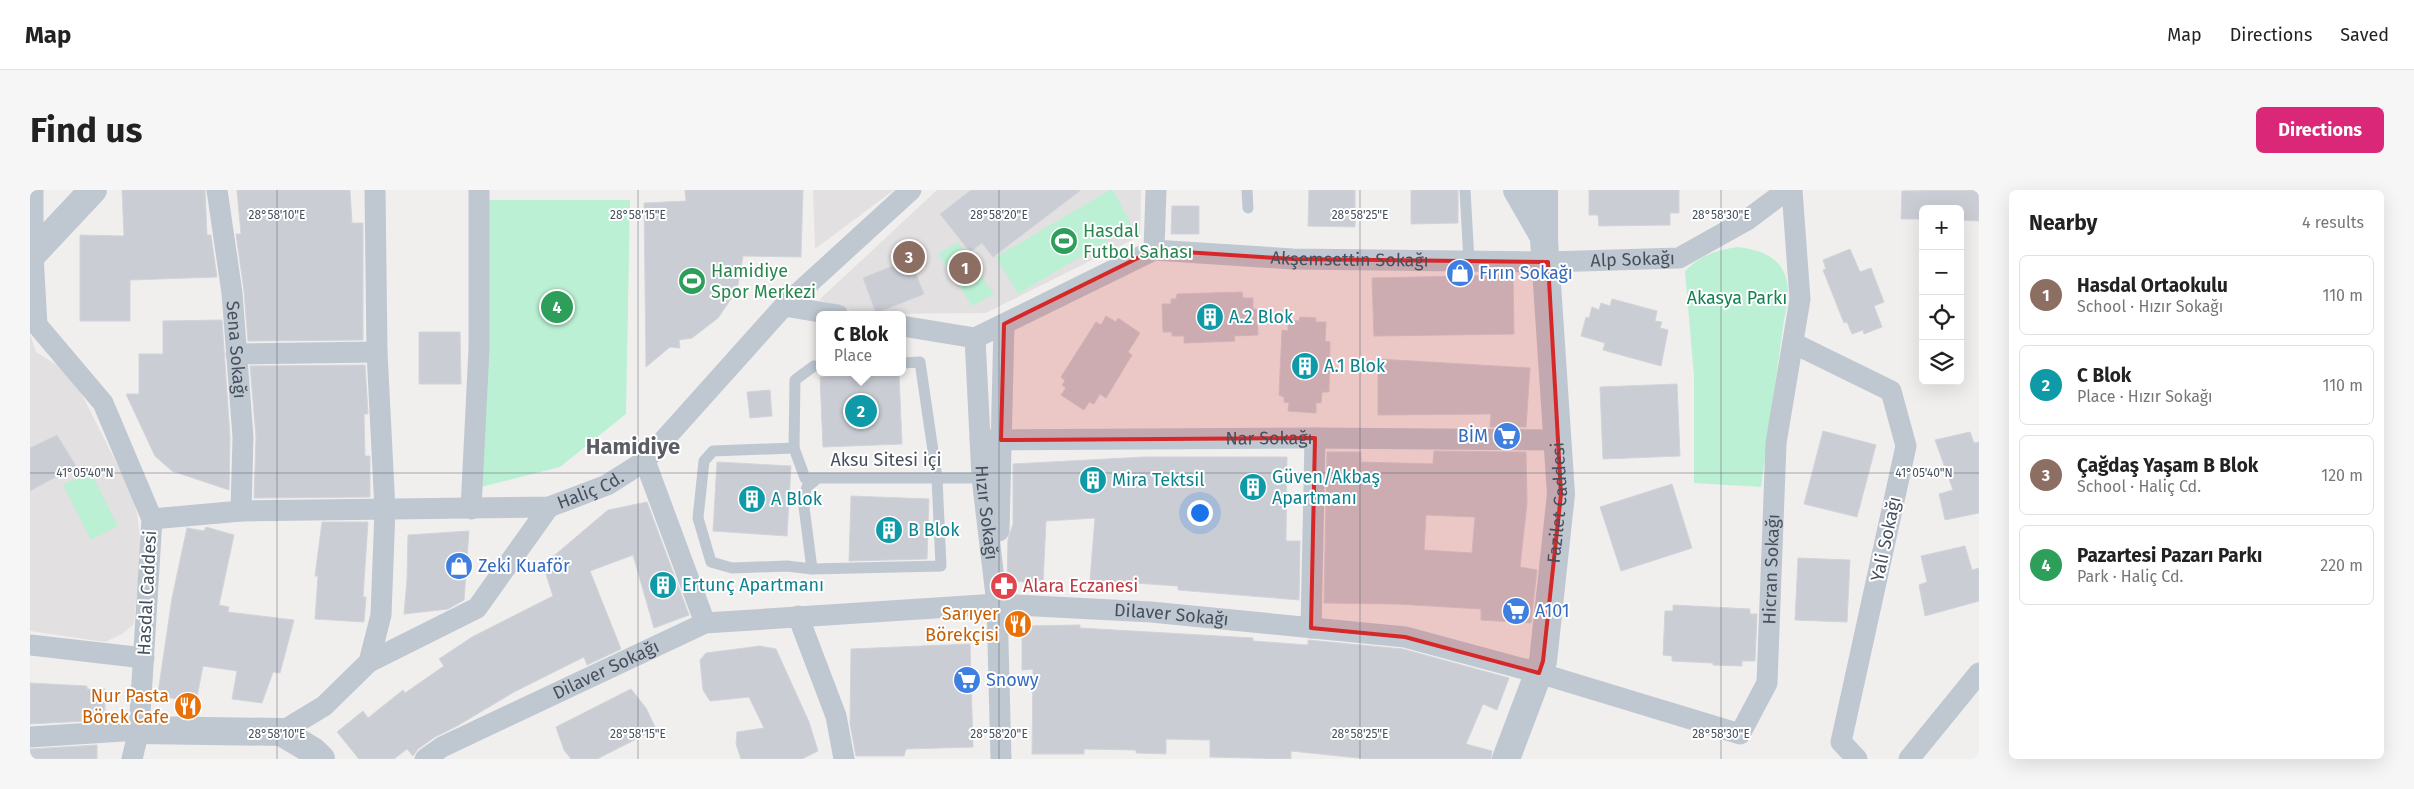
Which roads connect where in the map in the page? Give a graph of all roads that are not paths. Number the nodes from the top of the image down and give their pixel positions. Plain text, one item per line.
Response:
1 (33, 190) edge
2 (93, 190) edge
3 (217, 190) edge
4 (375, 190) edge
5 (479, 190) edge
6 (911, 190) edge
7 (1156, 190) edge
8 (1248, 190) edge
9 (1465, 190) edge
10 (1517, 190) edge
11 (1544, 190) edge
12 (1787, 190) edge
13 (1792, 190) edge
14 (1248, 208) dead end
15 (1154, 250) junction
16 (1546, 250) junction
17 (31, 256) edge
18 (1469, 262) junction
19 (784, 306) junction
20 (816, 311) edge
21 (1004, 324) junction
22 (906, 327) edge
23 (975, 338) junction
24 (1793, 342) junction
25 (377, 352) junction
26 (236, 354) junction
27 (906, 363) edge
28 (816, 366) edge
29 (1315, 438) junction
30 (980, 440) junction
31 (1001, 440) junction
32 (1558, 440) junction
33 (794, 448) junction
34 (645, 461) junction
35 (818, 478) junction
36 (937, 478) junction
37 (982, 478) junction
38 (549, 507) junction
39 (471, 509) junction
40 (385, 510) junction
41 (241, 511) junction
42 (152, 519) junction
43 (812, 569) junction
44 (998, 604) junction
45 (798, 616) junction
46 (705, 623) junction
47 (1311, 628) junction
48 (30, 644) edge
49 (144, 658) junction
50 (369, 662) junction
51 (1539, 673) junction
52 (1979, 673) edge
53 (140, 730) junction
54 (281, 732) junction
55 (30, 737) edge
56 (132, 759) edge
57 (287, 759) edge
58 (321, 759) edge
59 (425, 759) edge
60 (844, 759) edge
61 (1001, 759) edge
62 (1506, 759) edge
63 (1857, 759) edge
64 (1909, 759) edge

1 - 17 street, Hasdal Caddesi
2 - 17 street
3 - 26 street, Sena Sokağı
4 - 25 street
5 - 39 street
6 - 19 street, Haliç Cd.
7 - 15 street
8 - 14 lane
9 - 18 lane
10 - 16 street
11 - 16 street, Fazilet Caddesi
12 - 16 street, Alp Sokağı
13 - 24 street, Hicran Sokağı
15 - 18 street, Akşemsettin Sokağı
15 - 21 street, Akşemsettin Sokağı
16 - 18 street, Akşemsettin Sokağı
16 - 32 street, Fazilet Caddesi
17 - 42 street, Hasdal Caddesi
19 - 20 street
19 - 34 street, Haliç Cd.
21 - 23 street, Akşemsettin Sokağı
21 - 31 street
22 - 23 street
23 - 30 street, Hızır Sokağı
24 - 51 street, Hicran Sokağı
24 - 63 street, Yali Sokağı
25 - 26 street
25 - 40 street
26 - 41 street, Sena Sokağı
27 - 36 lane
28 - 33 lane
29 - 31 street, Nar Sokağı
29 - 32 street, Nar Sokağı
29 - 47 street
30 - 31 street, Nar Sokağı
30 - 37 street, Hızır Sokağı
31 - 44 street
32 - 51 street, Fazilet Caddesi
33 - 35 lane
33 - 43 lane
34 - 38 street, Haliç Cd.
34 - 46 street
35 - 36 lane, Aksu Sitesi içi
35 - 43 lane, Aksu Sitesi içi
36 - 37 lane, Aksu Sitesi içi
36 - 43 lane
37 - 44 street, Hızır Sokağı
38 - 39 street, Haliç Cd.
38 - 50 street
39 - 40 street, Haliç Cd.
40 - 41 street, Haliç Cd.
40 - 50 street
41 - 42 street, Haliç Cd.
42 - 49 street, Hasdal Caddesi
44 - 45 street, Dilaver Sokağı
44 - 47 street, Dilaver Sokağı
44 - 61 street, Hızır Sokağı
45 - 46 street, Dilaver Sokağı
45 - 60 street
46 - 59 street, Dilaver Sokağı
47 - 51 street, Dilaver Sokağı
48 - 49 street
49 - 53 street, Hasdal Caddesi
50 - 54 street
51 - 62 street, Fazilet Caddesi
52 - 64 street
53 - 54 street
53 - 55 street
53 - 56 street, Hasdal Caddesi
54 - 57 street
54 - 58 street

